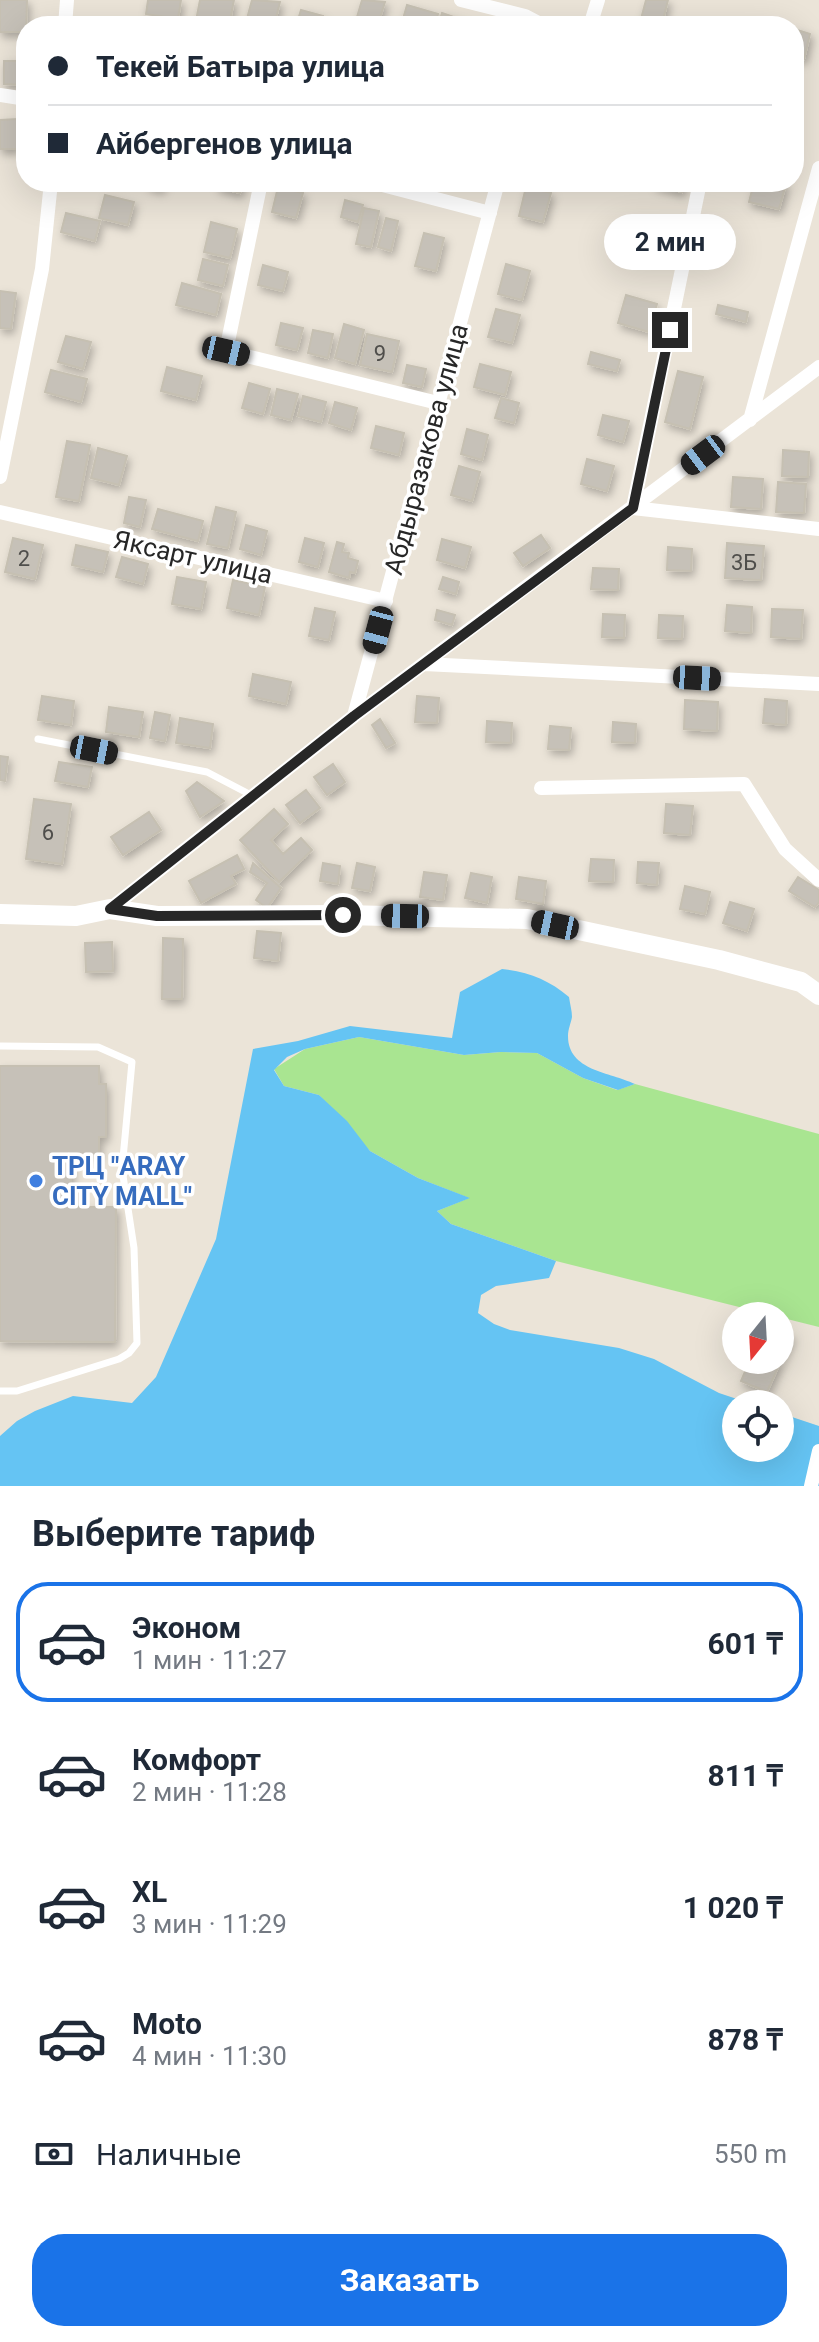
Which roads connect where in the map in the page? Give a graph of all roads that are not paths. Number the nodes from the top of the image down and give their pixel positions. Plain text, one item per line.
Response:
1 (461, 0) edge
2 (525, 16) edge
3 (819, 168) edge
4 (50, 192) edge
5 (259, 192) edge
6 (409, 192) edge
7 (495, 192) edge
8 (698, 192) edge
9 (490, 213) junction
10 (819, 367) edge
11 (438, 403) junction
12 (750, 420) junction
13 (0, 477) edge
14 (633, 508) junction
15 (0, 512) edge
16 (819, 529) edge
17 (386, 601) junction
18 (424, 664) junction
19 (819, 684) edge
20 (354, 716) junction
21 (38, 739) dead end
22 (541, 788) dead end
23 (255, 797) junction
24 (819, 880) edge
25 (110, 909) junction
26 (0, 914) edge
27 (819, 995) edge
28 (0, 1046) edge
29 (0, 1391) edge
30 (819, 1451) edge
31 (811, 1486) edge

1 - 2 street
3 - 12 street
4 - 13 street
5 - 11 street
6 - 9 street
7 - 9 street, Абдыразакова улица
8 - 14 street
9 - 11 street, Абдыразакова улица
10 - 12 street
11 - 17 street, Абдыразакова улица
12 - 14 street
14 - 16 street
14 - 18 street
15 - 17 street, Яксарт улица
17 - 20 street, Абдыразакова улица
18 - 19 street
18 - 20 street
20 - 23 street
21 - 23 lane
22 - 24 street
23 - 25 street
25 - 26 street
25 - 27 street
28 - 29 lane
30 - 31 street

